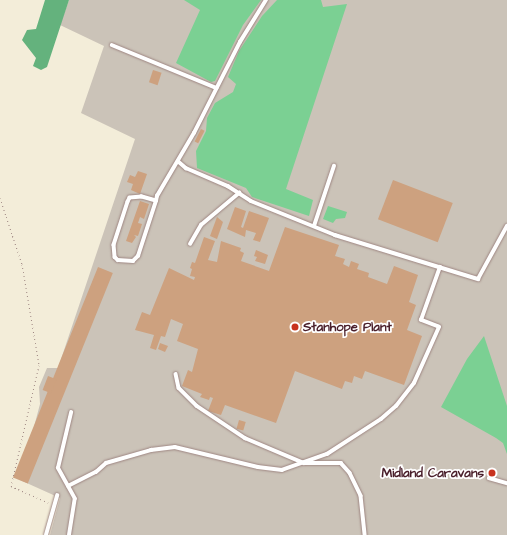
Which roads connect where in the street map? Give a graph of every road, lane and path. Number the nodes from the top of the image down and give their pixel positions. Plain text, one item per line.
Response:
1 (266, 0) edge
2 (112, 45) dead end
3 (217, 88) junction
4 (178, 161) junction
5 (334, 166) dead end
6 (239, 193) junction
7 (0, 198) edge
8 (156, 201) junction
9 (314, 226) junction
10 (507, 226) edge
11 (190, 244) dead end
12 (440, 267) junction
13 (176, 374) dead end
14 (71, 414) dead end
15 (304, 463) junction
16 (489, 478) dead end
17 (507, 482) edge
18 (68, 486) junction
19 (57, 496) dead end
20 (51, 504) dead end
21 (46, 535) edge
22 (69, 535) edge
23 (366, 535) edge

1 - 3 lane
2 - 3 lane
3 - 4 lane
4 - 6 lane
4 - 8 lane
5 - 9 lane
6 - 9 lane
6 - 11 lane
7 - 20 path
8 - 8 lane
9 - 12 lane
10 - 12 lane
12 - 15 lane
13 - 15 lane
14 - 18 lane
15 - 18 lane
15 - 23 lane
16 - 17 lane
18 - 22 lane
19 - 21 lane

